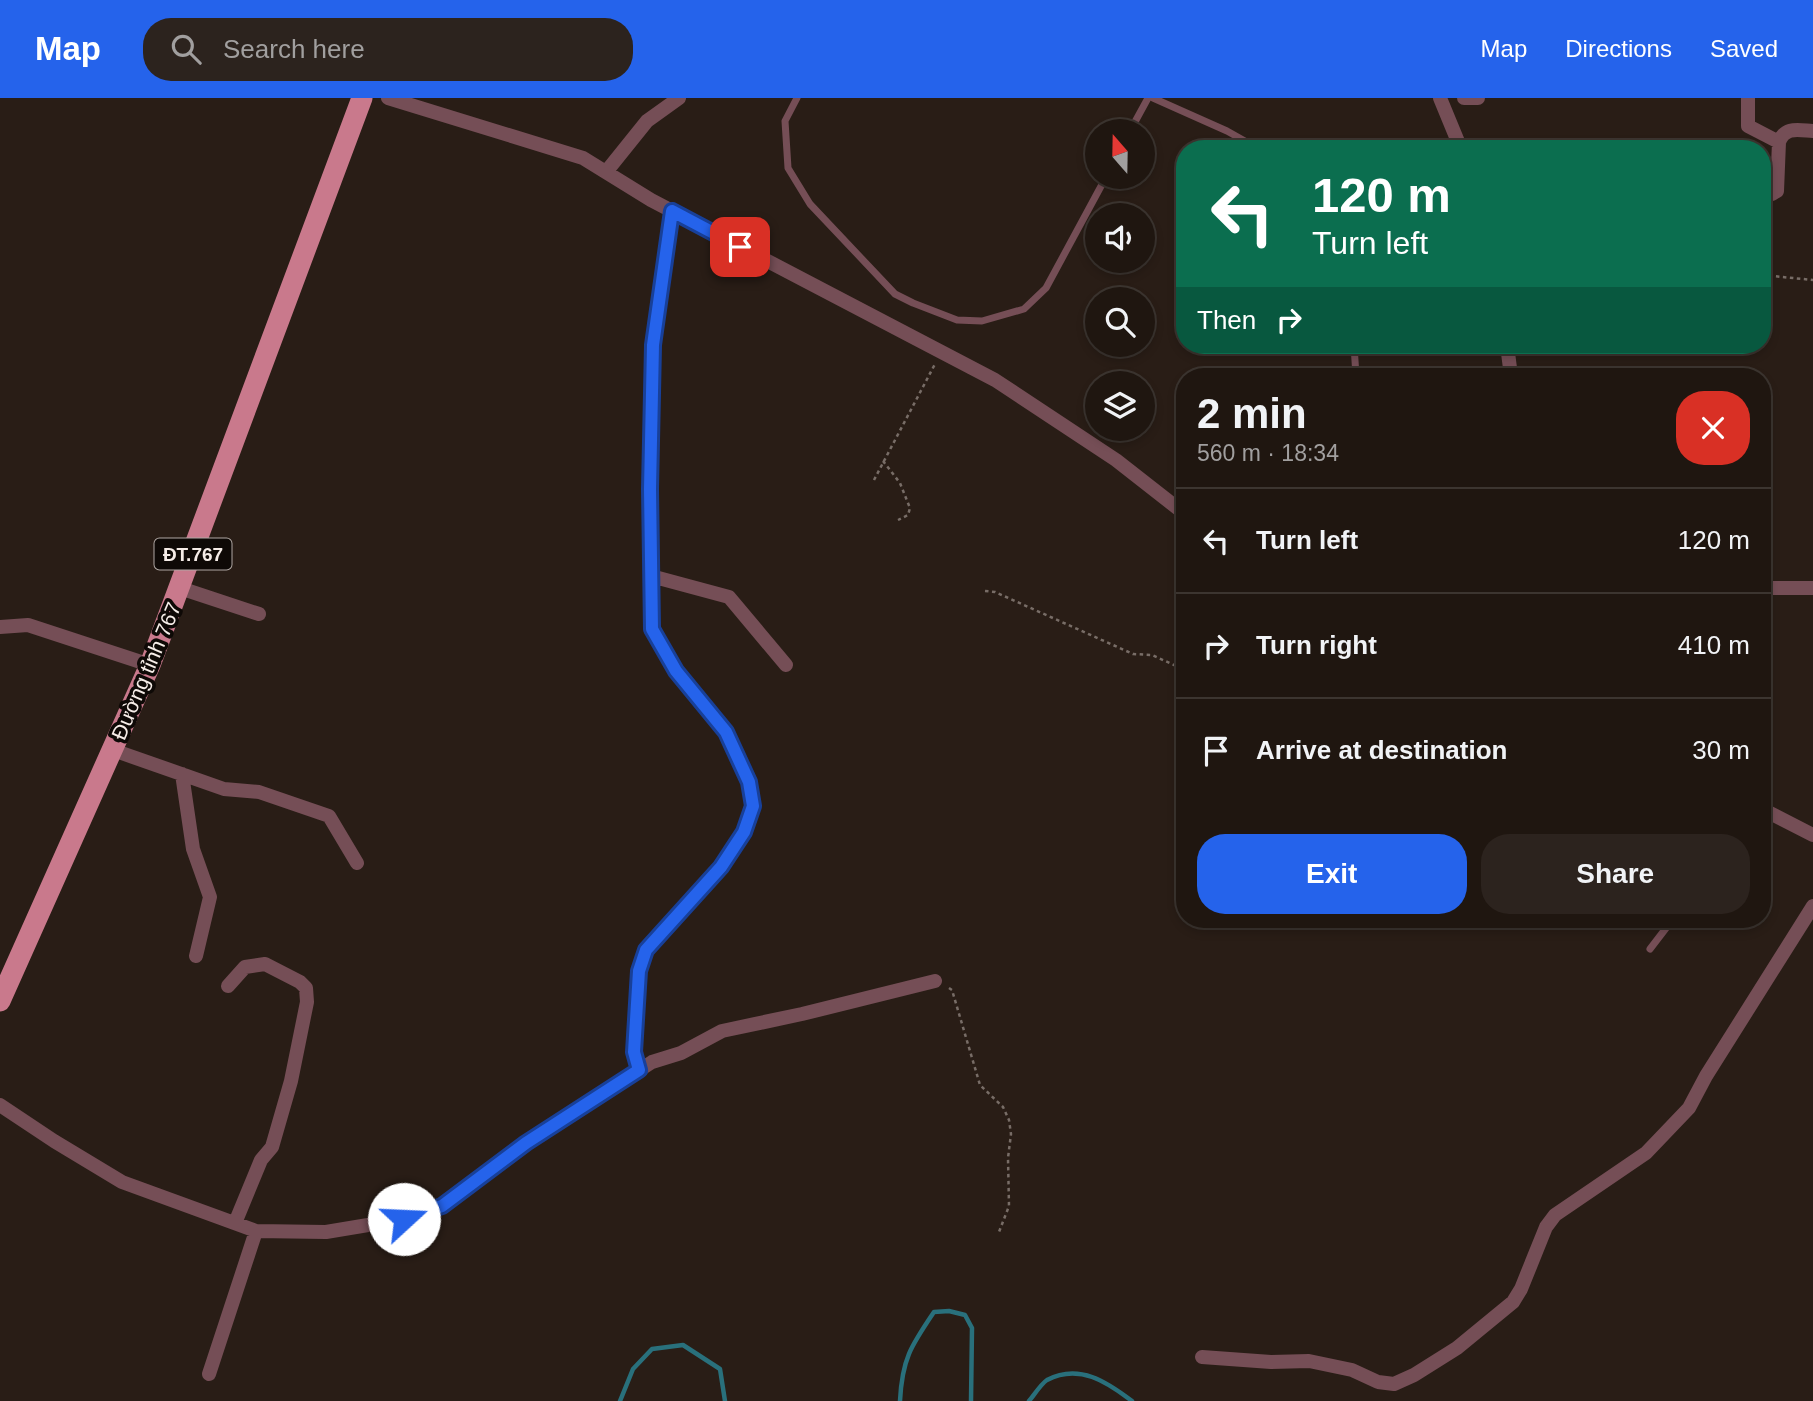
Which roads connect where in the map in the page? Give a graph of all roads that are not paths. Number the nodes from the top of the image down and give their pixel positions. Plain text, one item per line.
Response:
1 (362, 98) edge
2 (388, 98) edge
3 (679, 98) edge
4 (797, 98) edge
5 (1150, 98) edge
6 (1440, 98) edge
7 (1464, 98) edge
8 (1478, 98) edge
9 (1748, 98) edge
10 (1137, 119) edge
11 (1813, 131) edge
12 (1243, 140) edge
13 (1457, 140) edge
14 (1779, 142) junction
15 (606, 172) junction
16 (1099, 189) edge
17 (1771, 194) edge
18 (672, 211) junction
19 (1176, 507) edge
20 (651, 576) junction
21 (1771, 587) edge
22 (180, 588) junction
23 (1813, 588) edge
24 (259, 614) dead end
25 (0, 626) edge
26 (150, 665) junction
27 (786, 665) dead end
28 (113, 750) junction
29 (182, 774) junction
30 (1771, 814) edge
31 (1813, 835) edge
32 (357, 863) dead end
33 (1813, 906) edge
34 (1666, 928) edge
35 (1650, 949) dead end
36 (196, 956) dead end
37 (934, 981) road end
38 (228, 986) dead end
39 (0, 1001) edge
40 (639, 1070) junction
41 (0, 1104) edge
42 (235, 1223) junction
43 (256, 1231) junction
44 (1202, 1357) dead end
45 (209, 1374) dead end

1 - 22 main road, Đường tỉnh 767 / ĐT.767
2 - 15 street
3 - 15 street
4 - 16 lane
5 - 10 lane
5 - 12 lane
6 - 13 street
7 - 8 street
9 - 14 street
11 - 14 street
14 - 17 street
15 - 18 street
18 - 19 street
18 - 20 street
20 - 27 street
20 - 40 street
21 - 23 street
22 - 24 street
22 - 26 main road, Đường tỉnh 767 / ĐT.767
25 - 26 street
26 - 28 main road, Đường tỉnh 767 / ĐT.767
28 - 29 street
28 - 39 main road, Đường tỉnh 767 / ĐT.767
29 - 32 street
29 - 36 street
30 - 31 street
33 - 44 street
34 - 35 lane
37 - 40 street
38 - 42 street
40 - 43 street
41 - 42 street
42 - 43 street
43 - 45 street

